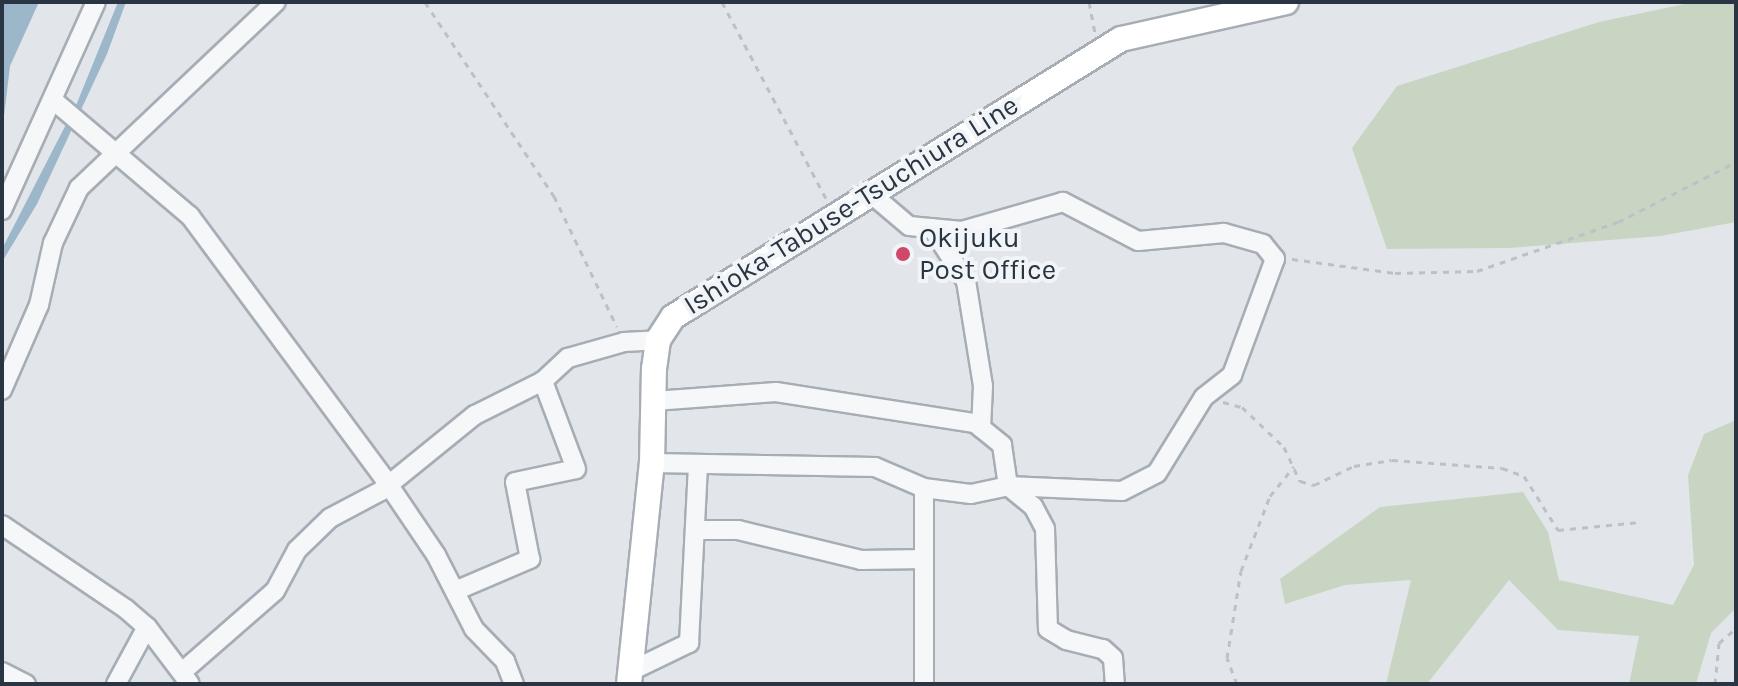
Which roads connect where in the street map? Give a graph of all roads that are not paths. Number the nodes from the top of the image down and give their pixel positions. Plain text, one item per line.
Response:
1 (96, 2) edge
2 (276, 2) edge
3 (1286, 2) edge
4 (59, 105) junction
5 (118, 152) junction
6 (869, 192) junction
7 (2, 210) edge
8 (932, 228) junction
9 (658, 340) junction
10 (543, 381) junction
11 (2, 390) edge
12 (654, 401) junction
13 (981, 428) junction
14 (652, 463) junction
15 (698, 464) junction
16 (388, 484) junction
17 (1008, 486) junction
18 (924, 488) junction
19 (2, 525) edge
20 (695, 530) junction
21 (924, 559) junction
22 (455, 591) junction
23 (147, 627) junction
24 (2, 672) edge
25 (186, 678) edge
26 (629, 678) edge
27 (26, 684) edge
28 (116, 684) edge
29 (514, 684) edge
30 (924, 684) edge
31 (1115, 684) edge

1 - 4 street
2 - 5 street
3 - 6 main road, Ishioka-Tabuse-Tsuchiura Line
4 - 5 street
4 - 7 street
5 - 11 street
5 - 16 street
6 - 8 street
6 - 9 main road, Ishioka-Tabuse-Tsuchiura Line
8 - 13 street
8 - 17 street
9 - 10 street
9 - 12 main road, Ishioka-Tabuse-Tsuchiura Line
10 - 16 street
10 - 22 street
12 - 13 street
12 - 14 main road, Ishioka-Tabuse-Tsuchiura Line
13 - 17 street
14 - 15 street
14 - 26 main road, Ishioka-Tabuse-Tsuchiura Line
15 - 18 street
15 - 20 street
16 - 22 street
16 - 25 street
17 - 18 street
17 - 31 street
18 - 21 street
19 - 23 street
20 - 21 street
20 - 26 street
21 - 30 street
22 - 29 street
23 - 25 street
23 - 28 street
24 - 27 street

